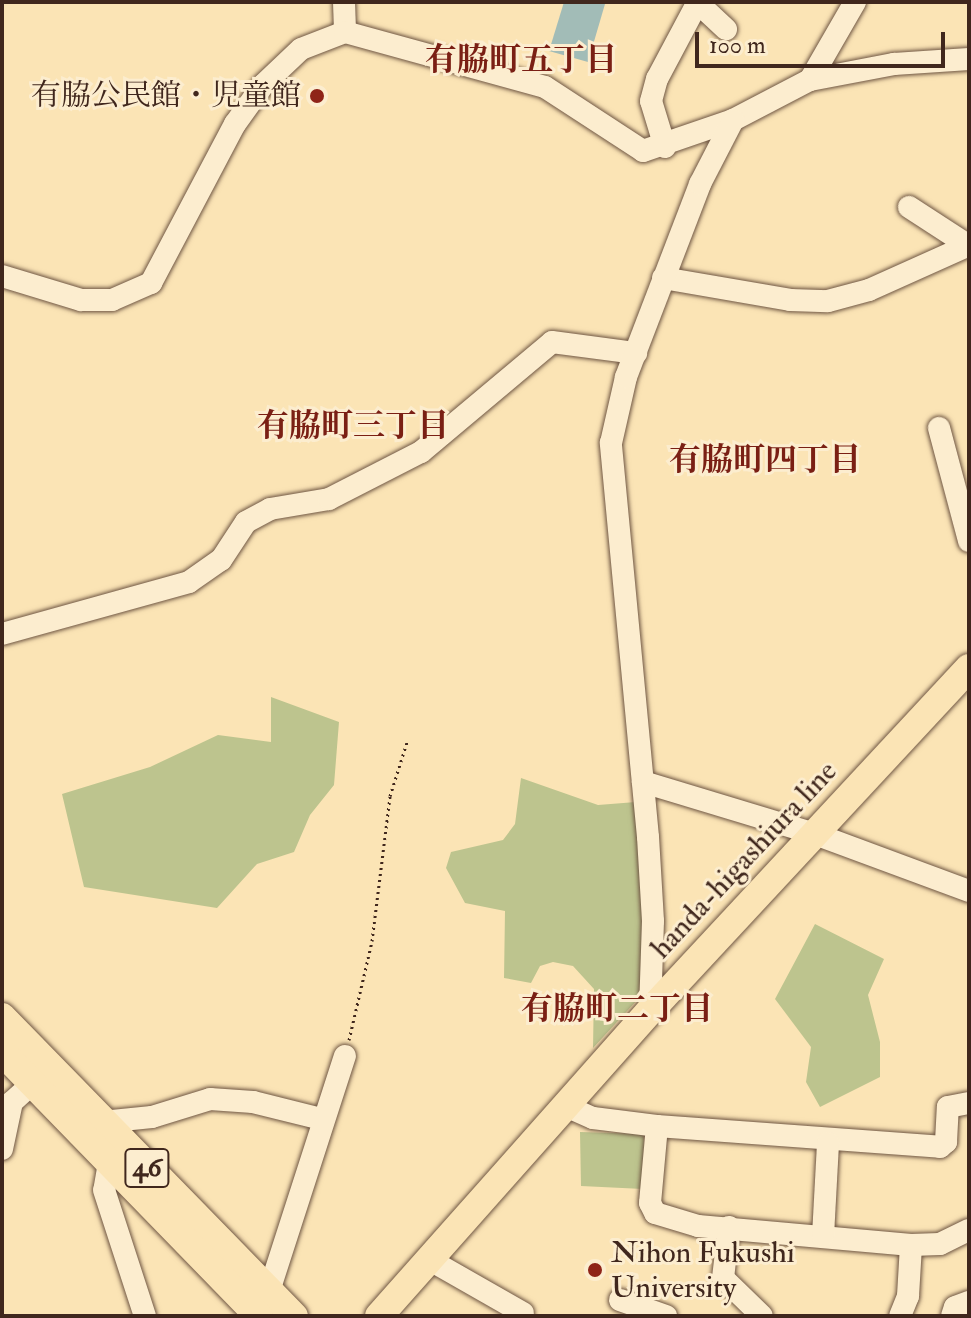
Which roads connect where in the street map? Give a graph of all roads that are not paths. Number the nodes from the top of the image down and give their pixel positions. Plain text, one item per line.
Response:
1 (344, 2) edge
2 (855, 2) edge
3 (698, 3) edge
4 (726, 29) dead end
5 (345, 32) junction
6 (969, 59) edge
7 (810, 80) junction
8 (733, 120) junction
9 (665, 147) junction
10 (909, 207) dead end
11 (967, 244) edge
12 (2, 276) edge
13 (663, 278) junction
14 (636, 353) junction
15 (939, 428) dead end
16 (969, 541) edge
17 (2, 634) edge
18 (969, 668) edge
19 (643, 782) junction
20 (815, 834) junction
21 (969, 891) edge
22 (650, 1011) junction
23 (2, 1017) edge
24 (2, 1052) edge
25 (345, 1056) road end
26 (32, 1084) junction
27 (969, 1103) edge
28 (568, 1107) junction
29 (321, 1119) junction
30 (102, 1122) junction
31 (657, 1126) junction
32 (828, 1143) junction
33 (2, 1149) edge
34 (109, 1163) junction
35 (729, 1227) junction
36 (969, 1230) edge
37 (823, 1236) junction
38 (911, 1245) junction
39 (430, 1260) junction
40 (620, 1300) dead end
41 (969, 1302) edge
42 (264, 1304) edge
43 (523, 1313) dead end
44 (145, 1316) edge
45 (294, 1316) edge
46 (379, 1316) edge
47 (666, 1316) edge
48 (762, 1316) edge
49 (900, 1316) edge
50 (952, 1316) edge

1 - 5 street
2 - 7 street
3 - 4 street
3 - 9 street
5 - 9 street
5 - 12 street
6 - 7 street
7 - 8 street
8 - 9 street
8 - 13 street
10 - 11 street
11 - 13 street
13 - 14 street
14 - 17 street
14 - 19 street
15 - 16 street
18 - 20 main road, handa-higashiura line
19 - 20 street
19 - 22 street
20 - 21 street
20 - 22 main road, handa-higashiura line
22 - 28 main road, handa-higashiura line
23 - 30 main road, 46
24 - 26 main road, 46
25 - 29 street
26 - 33 street
26 - 34 main road, 46
27 - 32 street
28 - 31 street
28 - 39 main road, handa-higashiura line
29 - 30 street
29 - 42 street
30 - 42 main road, 46
31 - 32 street
31 - 35 street
32 - 37 street
34 - 42 main road, 46
34 - 44 street
35 - 37 street
35 - 48 street
36 - 38 street
37 - 38 street
38 - 49 street
39 - 43 street
39 - 46 main road, handa-higashiura line
40 - 47 street
41 - 50 street
42 - 45 main road, 46

